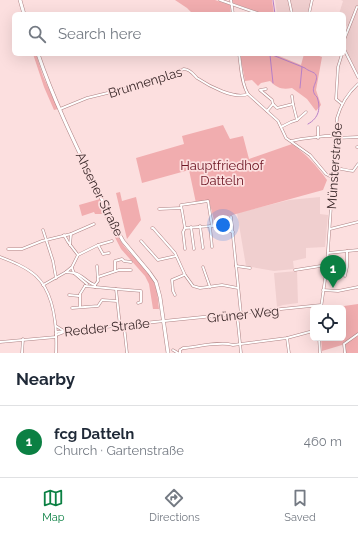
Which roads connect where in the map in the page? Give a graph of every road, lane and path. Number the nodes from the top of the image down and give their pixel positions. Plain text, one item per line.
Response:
1 (20, 0) edge
2 (220, 0) edge
3 (231, 0) edge
4 (289, 0) edge
5 (312, 0) edge
6 (232, 4) junction
7 (357, 7) edge
8 (23, 12) edge
9 (233, 12) edge
10 (254, 12) edge
11 (292, 12) edge
12 (309, 12) edge
13 (346, 35) edge
14 (39, 56) edge
15 (239, 56) edge
16 (343, 56) edge
17 (346, 56) edge
18 (358, 77) edge
19 (358, 84) edge
20 (266, 89) dead end
21 (248, 94) junction
22 (292, 96) dead end
23 (273, 104) junction
24 (294, 104) junction
25 (342, 104) junction
26 (60, 109) junction
27 (267, 111) junction
28 (306, 112) dead end
29 (297, 120) junction
30 (281, 127) junction
31 (318, 127) dead end
32 (358, 137) edge
33 (318, 138) junction
34 (336, 138) junction
35 (291, 141) junction
36 (358, 164) edge
37 (334, 168) junction
38 (333, 178) junction
39 (181, 207) junction
40 (159, 209) dead end
41 (231, 217) dead end
42 (358, 222) edge
43 (94, 224) dead end
44 (200, 226) junction
45 (211, 226) junction
46 (191, 227) junction
47 (152, 228) dead end
48 (185, 228) junction
49 (330, 229) junction
50 (43, 230) dead end
51 (233, 232) junction
52 (71, 234) junction
53 (64, 235) junction
54 (46, 241) junction
55 (112, 241) dead end
56 (141, 241) dead end
57 (70, 245) junction
58 (98, 245) junction
59 (212, 247) dead end
60 (203, 248) dead end
61 (8, 249) dead end
62 (185, 249) dead end
63 (194, 249) dead end
64 (358, 250) edge
65 (347, 251) junction
66 (328, 253) junction
67 (109, 254) dead end
68 (78, 255) junction
69 (177, 256) junction
70 (0, 257) edge
71 (131, 262) dead end
72 (327, 265) junction
73 (97, 266) dead end
74 (236, 266) junction
75 (72, 267) junction
76 (203, 267) dead end
77 (250, 268) dead end
78 (131, 270) dead end
79 (295, 270) dead end
80 (115, 271) junction
81 (66, 272) junction
82 (74, 273) junction
83 (184, 275) junction
84 (345, 276) dead end
85 (98, 277) junction
86 (56, 278) junction
87 (87, 284) junction
88 (43, 285) junction
89 (95, 286) junction
90 (210, 287) junction
91 (358, 287) edge
92 (238, 288) junction
93 (116, 289) junction
94 (324, 290) junction
95 (69, 295) dead end
96 (175, 295) dead end
97 (79, 296) junction
98 (117, 300) junction
99 (138, 303) dead end
100 (321, 305) edge
101 (80, 307) junction
102 (72, 308) dead end
103 (310, 308) edge
104 (237, 314) junction
105 (241, 314) junction
106 (164, 322) junction
107 (55, 325) junction
108 (120, 326) junction
109 (124, 326) junction
110 (67, 332) junction
111 (310, 332) edge
112 (358, 334) edge
113 (56, 335) junction
114 (287, 338) junction
115 (23, 339) junction
116 (319, 341) edge
117 (0, 342) edge
118 (240, 344) junction
119 (173, 350) dead end
120 (22, 353) edge
121 (56, 353) edge
122 (127, 353) edge
123 (168, 353) edge
124 (179, 353) edge
125 (241, 353) edge
126 (289, 353) edge
127 (320, 353) edge
128 (345, 353) edge

1 - 8 main road
2 - 6 street
3 - 6 street
4 - 11 street
5 - 12 street
6 - 9 street
6 - 10 street
7 - 13 street
14 - 26 main road, Ahsener Straße
15 - 21 street
16 - 25 street
17 - 18 street
19 - 25 street, Münsterstraße
20 - 23 street
21 - 26 street, Brunnenplas
21 - 27 street
22 - 24 street
23 - 24 street
23 - 27 street
24 - 29 street
25 - 34 street, Münsterstraße
26 - 106 main road, Ahsener Straße
27 - 30 street
28 - 29 street
29 - 30 street
30 - 35 street
31 - 33 street
32 - 34 street
33 - 34 street
33 - 35 street
34 - 37 street, Münsterstraße
35 - 38 street
36 - 37 street
37 - 38 street, Münsterstraße
38 - 49 street, Münsterstraße
39 - 40 street
39 - 45 street
39 - 48 street
41 - 51 street
42 - 49 street
43 - 52 street
44 - 45 street
44 - 46 street
44 - 60 street
45 - 51 street
45 - 59 street
46 - 48 street
46 - 63 street
47 - 69 street
48 - 62 street
49 - 66 street, Münsterstraße
50 - 54 street
51 - 74 street
52 - 53 street
52 - 57 street
53 - 54 street
53 - 57 street
54 - 61 street
54 - 86 street
55 - 58 street
56 - 69 street
57 - 68 street
58 - 67 street
58 - 68 street
64 - 65 street
65 - 66 street
65 - 84 street
66 - 72 street, Münsterstraße
68 - 75 street
69 - 83 street
70 - 88 street, Redder Straße
71 - 80 street
72 - 79 street
72 - 94 street, Münsterstraße
73 - 85 street
74 - 77 street
74 - 92 street
75 - 81 street
75 - 82 street
76 - 90 street
78 - 80 street
80 - 85 street
81 - 82 street
81 - 86 street
82 - 87 street
83 - 90 street
83 - 96 street
85 - 89 street
86 - 88 street
87 - 89 street
87 - 89 street
87 - 97 street
88 - 107 street, Redder Straße
89 - 93 street
90 - 92 street
91 - 94 street
92 - 105 street
93 - 98 street
93 - 99 street
94 - 100 street, Münsterstraße
95 - 97 street
97 - 101 street
98 - 101 street
98 - 108 street
101 - 102 street
103 - 105 street, Grüner Weg
104 - 105 street, Grüner Weg
104 - 106 street, Grüner Weg
104 - 118 street
106 - 109 street, Redder Straße
106 - 123 main road, Ahsener Straße
107 - 110 street
107 - 113 street, Redder Straße
108 - 109 street, Redder Straße
108 - 110 street, Redder Straße
109 - 122 street
110 - 113 street, Redder Straße
111 - 114 street
112 - 128 street
113 - 115 street
113 - 121 street
114 - 118 street
114 - 126 street
115 - 117 street
115 - 120 street
116 - 127 street
118 - 124 street
118 - 125 street
119 - 124 street

